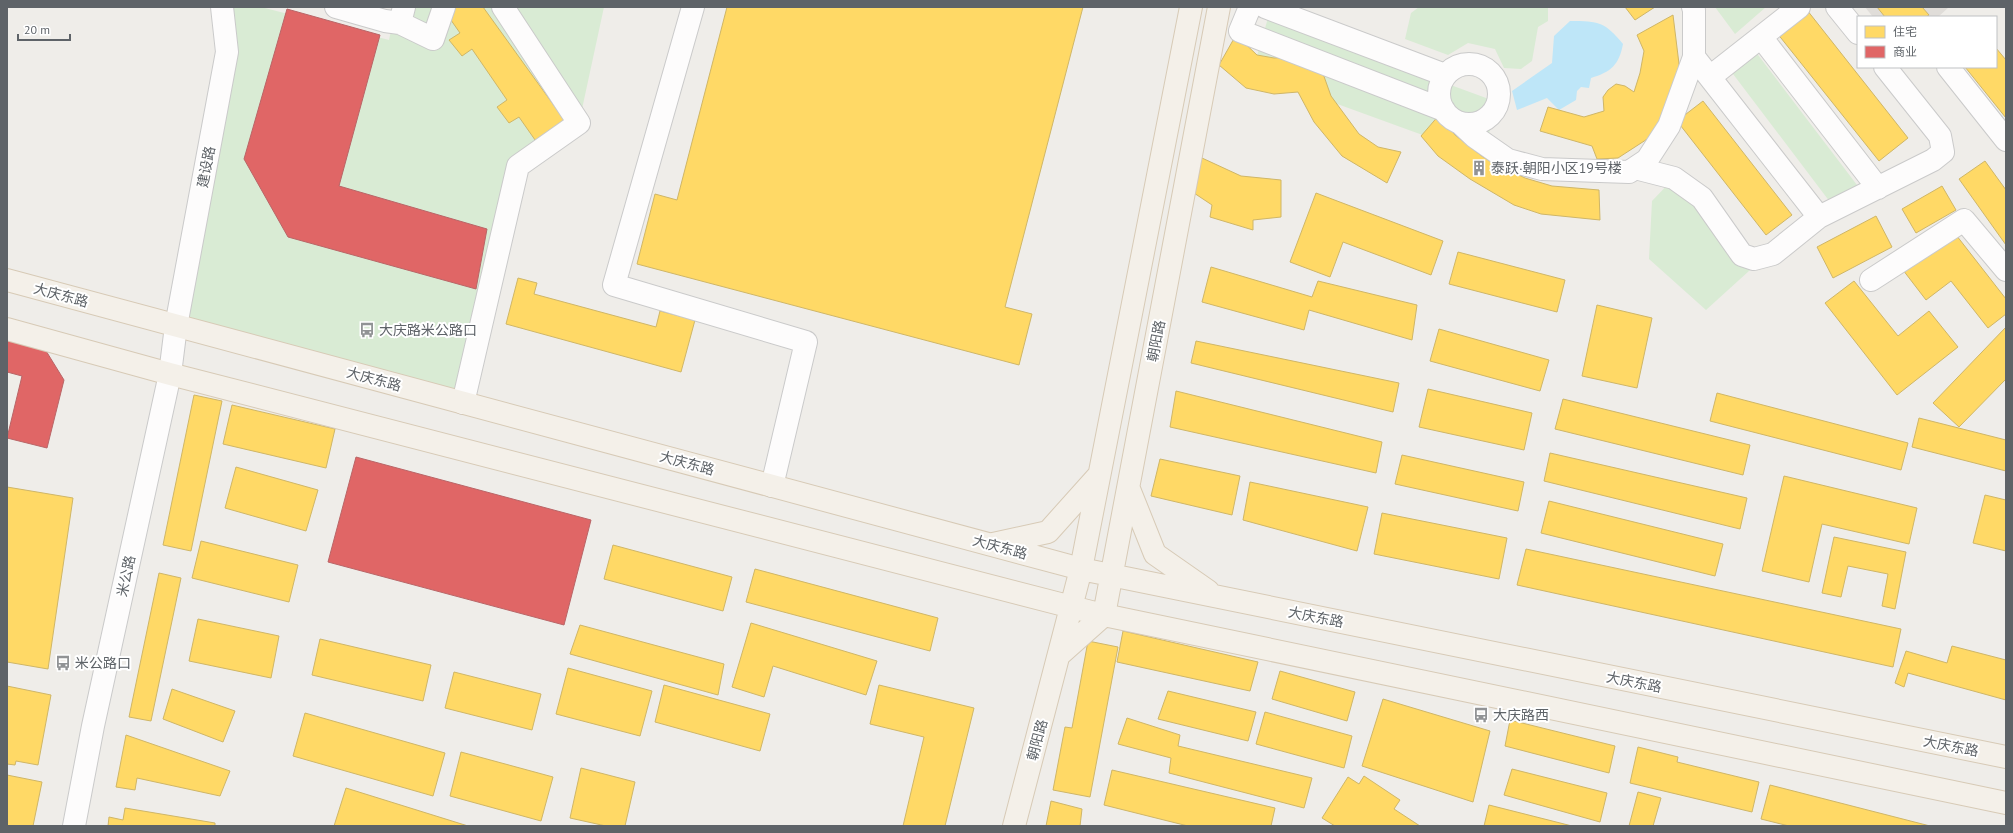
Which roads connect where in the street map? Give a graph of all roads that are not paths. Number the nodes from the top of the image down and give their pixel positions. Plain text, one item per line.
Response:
1 (222, 7) edge
2 (336, 7) edge
3 (444, 7) edge
4 (503, 7) edge
5 (692, 7) edge
6 (1191, 7) edge
7 (1219, 7) edge
8 (1250, 7) edge
9 (1265, 7) edge
10 (1693, 7) edge
11 (1798, 7) edge
12 (1837, 7) edge
13 (402, 15) edge
14 (1857, 32) edge
15 (1760, 37) junction
16 (1694, 57) junction
17 (1886, 68) edge
18 (1949, 68) edge
19 (1445, 76) junction
20 (1710, 77) junction
21 (1452, 116) junction
22 (2006, 140) edge
23 (1635, 168) junction
24 (1878, 188) junction
25 (1819, 217) junction
26 (2006, 270) edge
27 (7, 280) edge
28 (1871, 280) dead end
29 (176, 326) junction
30 (7, 329) edge
31 (170, 374) junction
32 (463, 403) junction
33 (1099, 475) junction
34 (772, 486) junction
35 (1129, 489) junction
36 (991, 545) junction
37 (1081, 569) junction
38 (1112, 576) junction
39 (1216, 597) junction
40 (1071, 607) junction
41 (1104, 615) junction
42 (1059, 655) junction
43 (2006, 757) edge
44 (2006, 803) edge
45 (74, 826) edge
46 (1014, 826) edge

1 - 29 street, 建设路
2 - 13 street
3 - 13 street
4 - 32 street
5 - 34 street
6 - 33 main road, 朝阳路
7 - 35 main road, 朝阳路
8 - 21 street
9 - 19 street
10 - 16 street
11 - 15 street
12 - 14 street
15 - 20 street
15 - 24 street
16 - 20 street
16 - 23 street
17 - 24 street
18 - 22 street
19 - 21 street
19 - 21 street
20 - 25 street
21 - 23 street
23 - 25 street
24 - 25 street
26 - 28 street
27 - 29 main road, 大庆东路
29 - 31 street, 米公路
29 - 32 main road, 大庆东路
30 - 31 main road
31 - 40 main road
31 - 45 street, 米公路
32 - 34 main road, 大庆东路
33 - 36 main road
33 - 37 main road, 朝阳路
34 - 36 main road, 大庆东路
35 - 38 main road, 朝阳路
35 - 39 main road
36 - 37 main road, 大庆东路
37 - 38 main road, 大庆东路
37 - 40 main road, 朝阳路
38 - 39 main road, 大庆东路
38 - 41 main road, 朝阳路
39 - 43 main road, 大庆东路
40 - 41 main road
40 - 42 main road, 朝阳路
41 - 42 main road
41 - 44 main road
42 - 46 main road, 朝阳路

